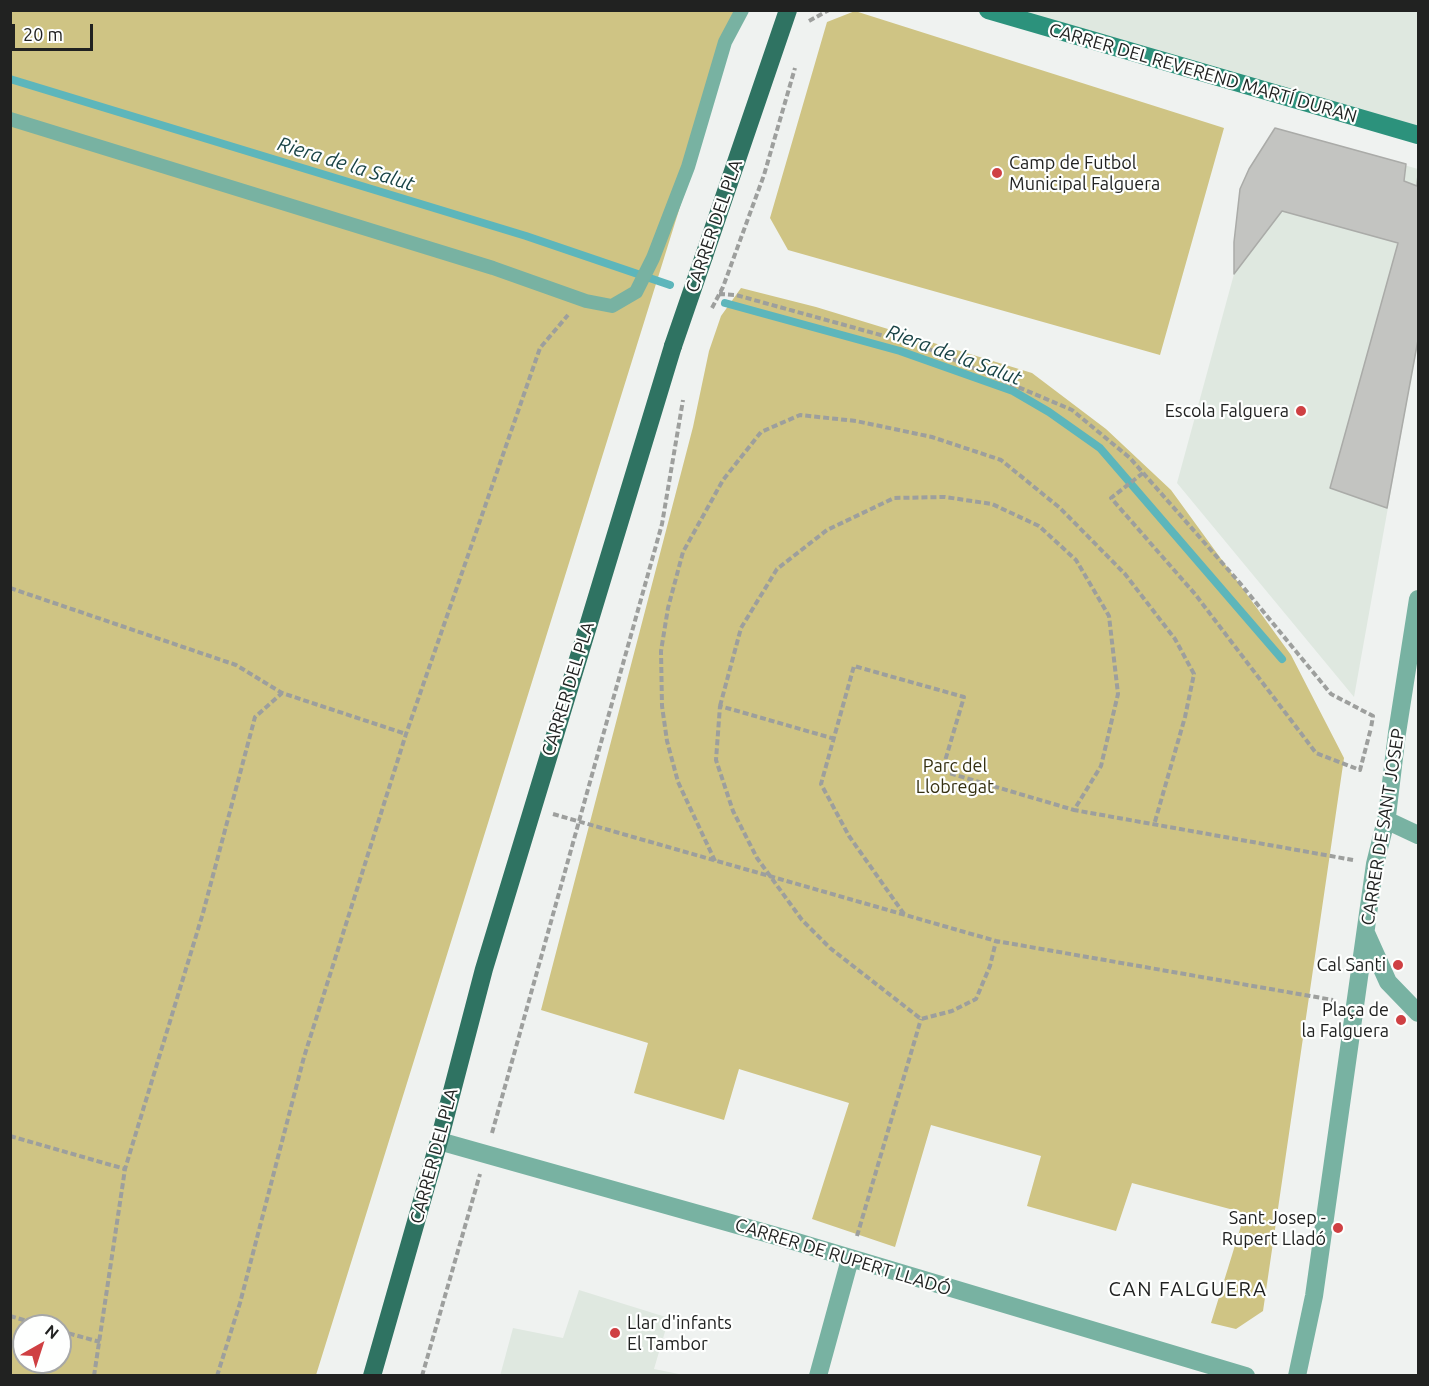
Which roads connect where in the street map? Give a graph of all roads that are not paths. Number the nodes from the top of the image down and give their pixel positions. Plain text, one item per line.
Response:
1 (742, 10) edge
2 (788, 10) edge
3 (988, 10) edge
4 (10, 119) edge
5 (1419, 135) edge
6 (1419, 599) edge
7 (1386, 820) junction
8 (1419, 835) edge
9 (1366, 933) junction
10 (1419, 1013) edge
11 (439, 1141) junction
12 (850, 1259) junction
13 (372, 1376) edge
14 (818, 1376) edge
15 (1246, 1376) edge
16 (1297, 1376) edge

1 - 4 lane
2 - 11 main road, CARRER DEL PLA, bridge
3 - 5 street, CARRER DEL REVEREND MARTÍ DURAN
6 - 7 street, CARRER DE SANT JOSEP
7 - 8 street
7 - 9 street, CARRER DE SANT JOSEP
9 - 10 street
9 - 16 street, CARRER DE SANT JOSEP
11 - 12 street, CARRER DE RUPERT LLADÓ
11 - 13 main road, CARRER DEL PLA
12 - 14 street
12 - 15 street, CARRER DE RUPERT LLADÓ

